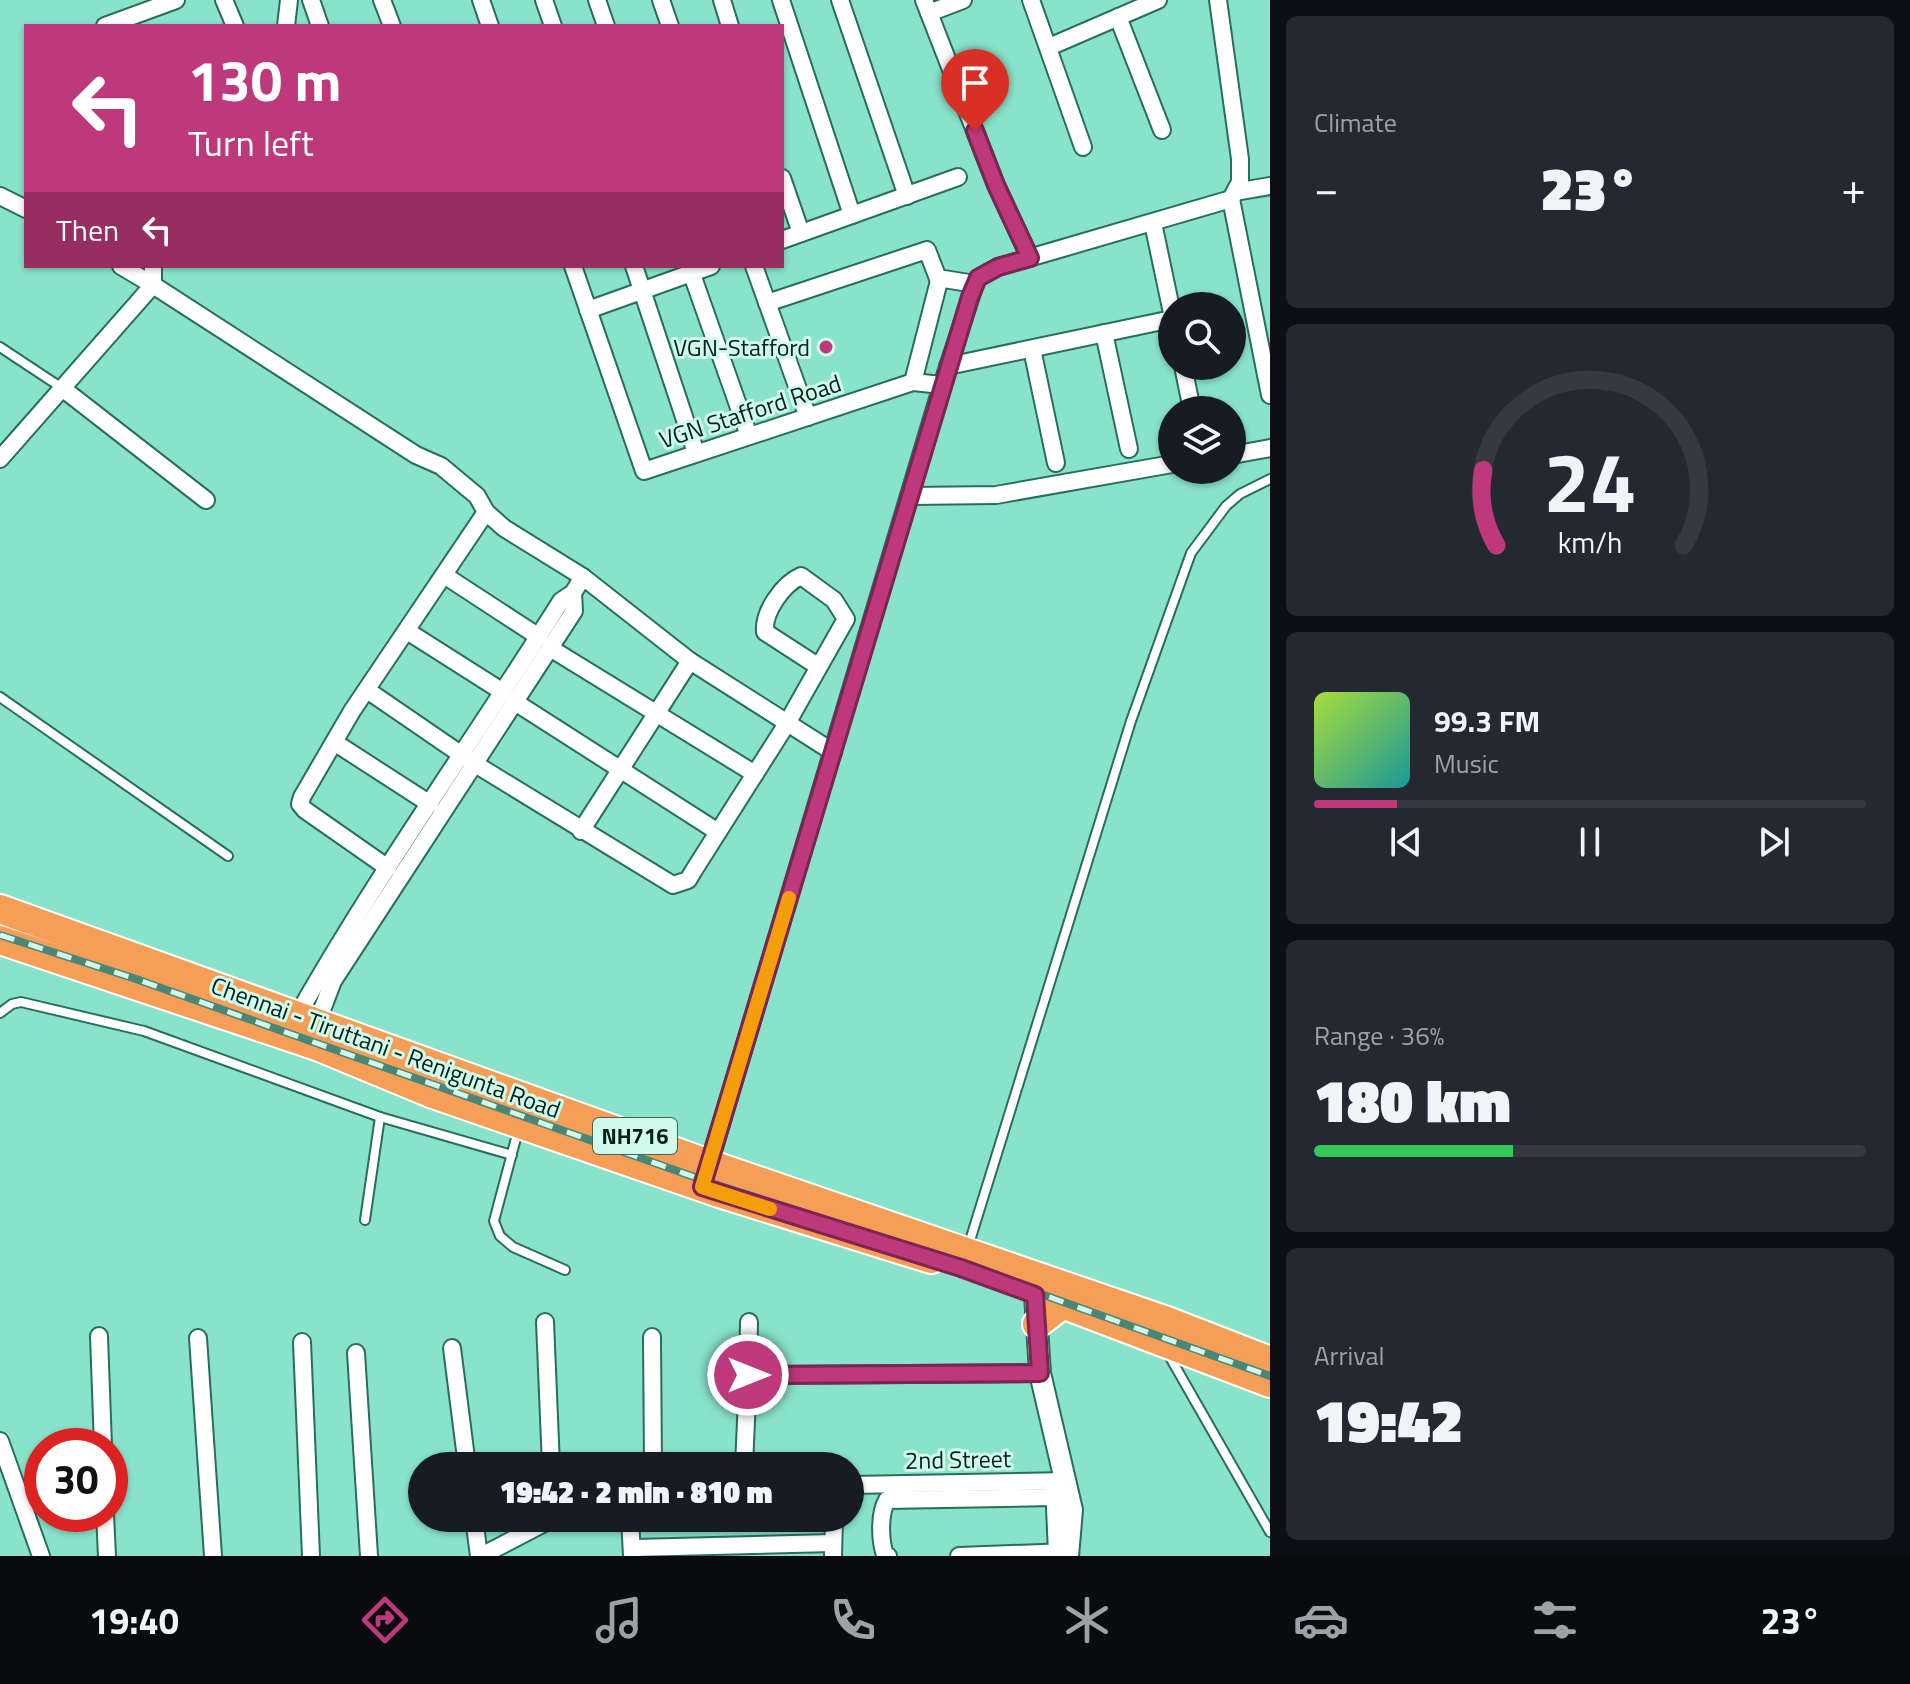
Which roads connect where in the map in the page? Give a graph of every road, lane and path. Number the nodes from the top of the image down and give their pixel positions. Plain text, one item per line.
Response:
1 (176, 0) edge
2 (224, 0) edge
3 (289, 0) edge
4 (311, 0) edge
5 (382, 0) edge
6 (481, 0) edge
7 (544, 0) edge
8 (597, 0) edge
9 (661, 0) edge
10 (722, 0) edge
11 (781, 0) edge
12 (840, 0) edge
13 (963, 0) edge
14 (1031, 0) edge
15 (1158, 0) edge
16 (1218, 0) edge
17 (152, 4) edge
18 (926, 7) edge
19 (1118, 17) junction
20 (109, 24) edge
21 (159, 24) edge
22 (234, 24) edge
23 (286, 24) edge
24 (319, 24) edge
25 (391, 24) edge
26 (489, 24) edge
27 (552, 24) edge
28 (605, 24) edge
29 (669, 24) edge
30 (729, 24) edge
31 (1049, 47) junction
32 (1162, 130) dead end
33 (1083, 147) dead end
34 (958, 177) dead end
35 (784, 184) edge
36 (1270, 186) edge
37 (0, 196) edge
38 (907, 196) junction
39 (1233, 196) junction
40 (24, 208) edge
41 (852, 215) junction
42 (1153, 223) junction
43 (801, 233) junction
44 (784, 239) edge
45 (1030, 258) junction
46 (124, 268) edge
47 (153, 268) edge
48 (574, 268) edge
49 (635, 268) edge
50 (755, 268) edge
51 (691, 269) edge
52 (939, 281) junction
53 (975, 284) junction
54 (153, 285) junction
55 (642, 291) junction
56 (1167, 292) edge
57 (767, 303) junction
58 (588, 310) junction
59 (1158, 320) edge
60 (1104, 333) junction
61 (0, 347) edge
62 (1032, 349) junction
63 (948, 366) junction
64 (913, 382) junction
65 (942, 385) junction
66 (62, 388) junction
67 (1270, 395) edge
68 (808, 417) junction
69 (749, 436) junction
70 (1270, 448) edge
71 (1129, 449) dead end
72 (1246, 452) edge
73 (696, 453) junction
74 (0, 459) edge
75 (1056, 463) dead end
76 (1158, 466) edge
77 (1270, 479) edge
78 (910, 496) junction
79 (206, 500) dead end
80 (486, 512) junction
81 (444, 575) junction
82 (583, 577) junction
83 (407, 631) junction
84 (544, 642) junction
85 (690, 661) junction
86 (819, 667) junction
87 (367, 690) junction
88 (0, 697) edge
89 (509, 697) junction
90 (656, 714) junction
91 (786, 725) junction
92 (334, 742) junction
93 (833, 752) junction
94 (468, 759) junction
95 (620, 770) junction
96 (755, 774) junction
97 (430, 804) junction
98 (581, 831) junction
99 (718, 832) junction
100 (228, 856) dead end
101 (388, 868) junction
102 (381, 895) junction
103 (0, 909) edge
104 (0, 940) edge
105 (0, 1013) edge
106 (307, 1019) junction
107 (380, 1117) junction
108 (520, 1123) junction
109 (512, 1155) junction
110 (706, 1175) junction
111 (365, 1220) dead end
112 (967, 1252) junction
113 (565, 1270) dead end
114 (1038, 1286) junction
115 (1063, 1304) junction
116 (545, 1322) dead end
117 (749, 1322) dead end
118 (1037, 1324) junction
119 (1165, 1332) junction
120 (99, 1336) dead end
121 (652, 1337) dead end
122 (198, 1338) dead end
123 (302, 1342) dead end
124 (452, 1348) dead end
125 (356, 1353) dead end
126 (1270, 1361) edge
127 (1040, 1373) junction
128 (748, 1375) junction
129 (1270, 1383) edge
130 (102, 1428) edge
131 (0, 1441) edge
132 (465, 1452) edge
133 (550, 1452) edge
134 (653, 1452) edge
135 (745, 1452) edge
136 (4, 1468) edge
137 (864, 1485) edge
138 (1058, 1486) junction
139 (106, 1532) edge
140 (476, 1532) edge
141 (527, 1532) edge
142 (631, 1532) edge
143 (1270, 1532) edge
144 (833, 1549) edge
145 (633, 1552) edge
146 (1065, 1553) edge
147 (41, 1556) edge
148 (107, 1556) edge
149 (213, 1556) edge
150 (311, 1556) edge
151 (369, 1556) edge
152 (480, 1556) edge
153 (888, 1556) edge
154 (959, 1556) edge

1 - 17 street
2 - 22 street
3 - 23 street
4 - 24 street
5 - 25 street
6 - 26 street
7 - 27 street
8 - 28 street
9 - 29 street
10 - 30 street
11 - 41 street
12 - 38 street
13 - 18 street
14 - 31 street
15 - 19 street
16 - 39 street
17 - 20 street
17 - 21 street
18 - 45 street
19 - 31 street
19 - 32 street
31 - 33 street
34 - 38 street
35 - 43 street
36 - 39 street
37 - 40 street
38 - 41 street
39 - 42 street
39 - 67 street
41 - 43 street
42 - 45 street
42 - 56 street
43 - 44 street
45 - 53 street
46 - 54 street
47 - 54 street
48 - 58 street, VGN Stafford Road
49 - 55 street
50 - 57 street
51 - 55 street
51 - 69 street
52 - 53 street
52 - 57 street
52 - 64 street
53 - 63 street
54 - 66 street
54 - 80 street
55 - 58 street
55 - 73 street
57 - 68 street
58 - 73 street, VGN Stafford Road
59 - 60 street
60 - 62 street
60 - 71 street
61 - 66 lane
62 - 63 street
62 - 75 street
63 - 65 street
64 - 65 street, VGN Stafford Road
64 - 68 street, VGN Stafford Road
65 - 78 street
66 - 74 street
66 - 79 street
68 - 69 street, VGN Stafford Road
69 - 73 street, VGN Stafford Road
70 - 72 street
76 - 78 street
77 - 112 lane
78 - 93 street
80 - 81 street
80 - 82 street
81 - 83 street
81 - 84 street
82 - 84 street
82 - 85 street
83 - 87 street
83 - 89 street
84 - 89 street
84 - 90 street
85 - 90 street
85 - 91 street
86 - 86 street
86 - 91 street
87 - 92 street
87 - 94 street
88 - 100 lane
89 - 94 street
89 - 95 street
90 - 95 street
90 - 96 street
91 - 93 street
91 - 96 street
92 - 97 street
92 - 101 street
93 - 110 street
94 - 97 street
94 - 98 street
94 - 102 street
95 - 98 street
95 - 99 street
96 - 99 street
97 - 101 street
98 - 99 street
101 - 102 street
102 - 106 street
103 - 106 highway, Chennai - Tiruttani - Renigunta Road / NH716
104 - 108 highway, Chennai - Tiruttani - Renigunta Road / NH716
105 - 107 lane
106 - 110 highway, Chennai - Tiruttani - Renigunta Road / NH716
107 - 109 lane
107 - 111 lane
108 - 109 lane
108 - 110 highway, Chennai - Tiruttani - Renigunta Road / NH716
109 - 113 lane
110 - 112 highway, Chennai - Tiruttani - Renigunta Road / NH716
110 - 114 highway, Chennai - Tiruttani - Renigunta Road / NH716
112 - 114 highway, Chennai - Tiruttani - Renigunta Road / NH716
114 - 115 highway, Chennai - Tiruttani - Renigunta Road / NH716
114 - 118 street
114 - 119 highway, Chennai - Tiruttani - Renigunta Road / NH716
115 - 118 highway
115 - 119 highway, Chennai - Tiruttani - Renigunta Road / NH716
116 - 133 street
117 - 128 street
118 - 127 street
119 - 126 highway, Chennai - Tiruttani - Renigunta Road / NH716
119 - 129 highway, Chennai - Tiruttani - Renigunta Road / NH716
119 - 143 lane
120 - 130 street
121 - 134 street
122 - 149 street
123 - 150 street
124 - 132 street
125 - 151 street
127 - 128 street
127 - 138 street
128 - 135 street
131 - 136 street
136 - 147 street
137 - 138 street, 2nd Street
138 - 146 street
138 - 153 street
139 - 148 street
140 - 152 street
141 - 152 street
142 - 145 street
144 - 145 street
146 - 154 street

